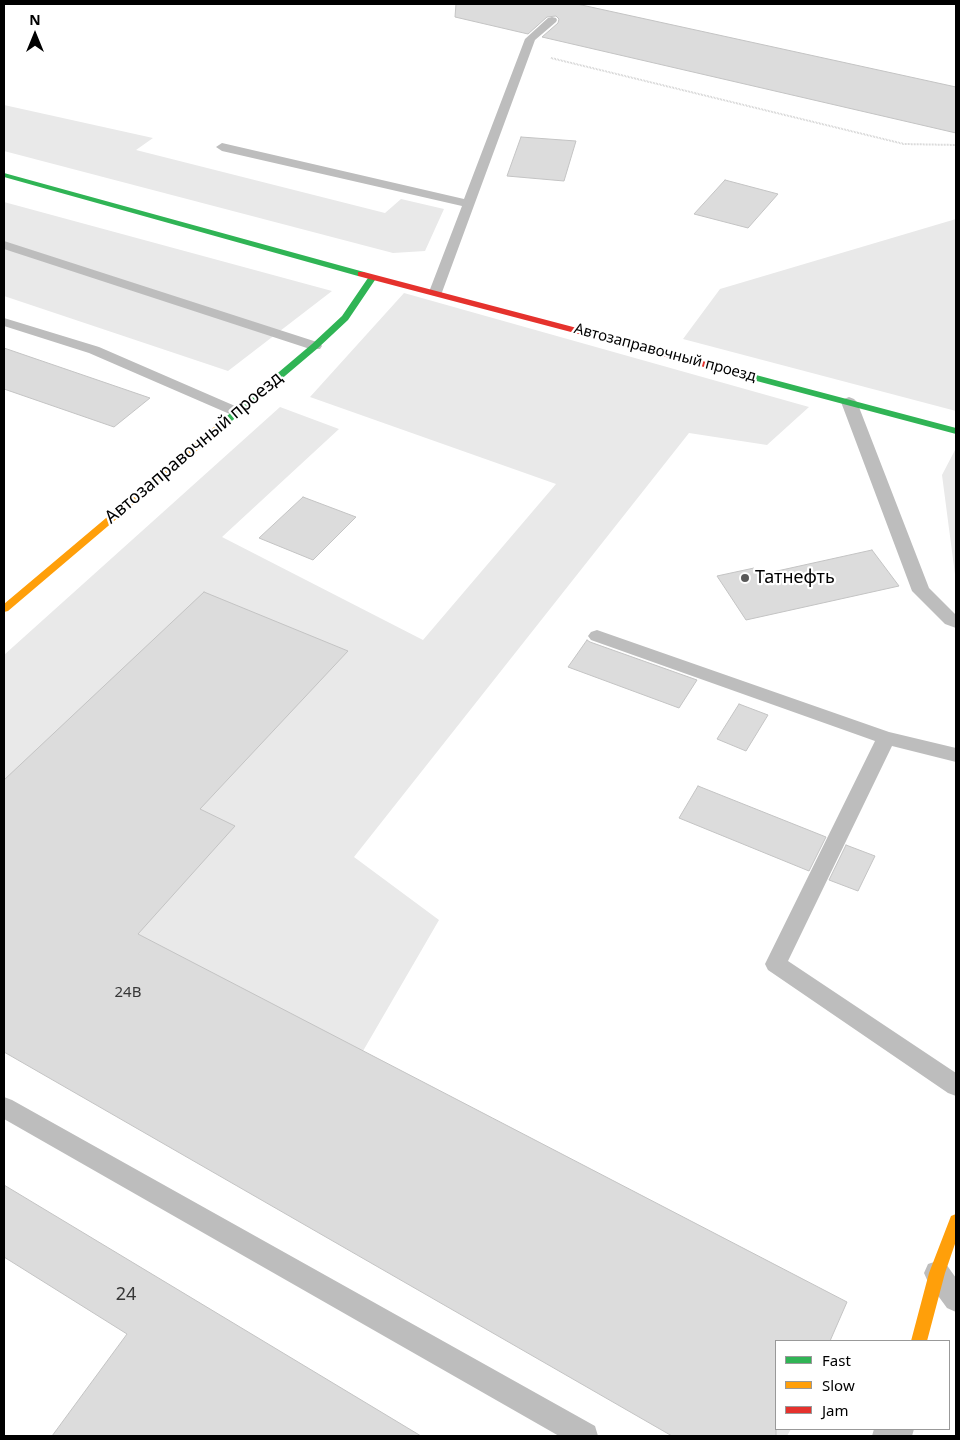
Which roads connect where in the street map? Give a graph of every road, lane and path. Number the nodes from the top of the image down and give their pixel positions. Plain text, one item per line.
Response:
1 (552, 20) dead end
2 (526, 52) junction
3 (956, 145) edge
4 (222, 147) dead end
5 (4, 175) edge
6 (469, 204) junction
7 (4, 245) edge
8 (373, 277) junction
9 (436, 292) junction
10 (4, 322) edge
11 (315, 346) junction
12 (849, 402) junction
13 (237, 412) junction
14 (956, 431) edge
15 (4, 609) edge
16 (956, 622) edge
17 (597, 636) dead end
18 (886, 738) junction
19 (956, 755) edge
20 (956, 1086) edge
21 (4, 1107) edge
22 (956, 1221) edge
23 (937, 1273) junction
24 (956, 1299) edge
25 (919, 1340) edge
26 (585, 1436) edge

1 - 2 lane
2 - 3 path
2 - 6 lane
4 - 6 lane
5 - 8 street, Автозаправочный проезд
6 - 9 lane
7 - 11 lane
8 - 9 street, Автозаправочный проезд
8 - 11 street, Автозаправочный проезд
9 - 12 street, Автозаправочный проезд
10 - 13 lane
11 - 13 street, Автозаправочный проезд
12 - 14 street, Автозаправочный проезд
12 - 16 lane
13 - 15 street, Автозаправочный проезд
17 - 18 lane
18 - 19 lane
18 - 20 lane
21 - 26 lane
22 - 23 street
23 - 24 lane
23 - 25 street

